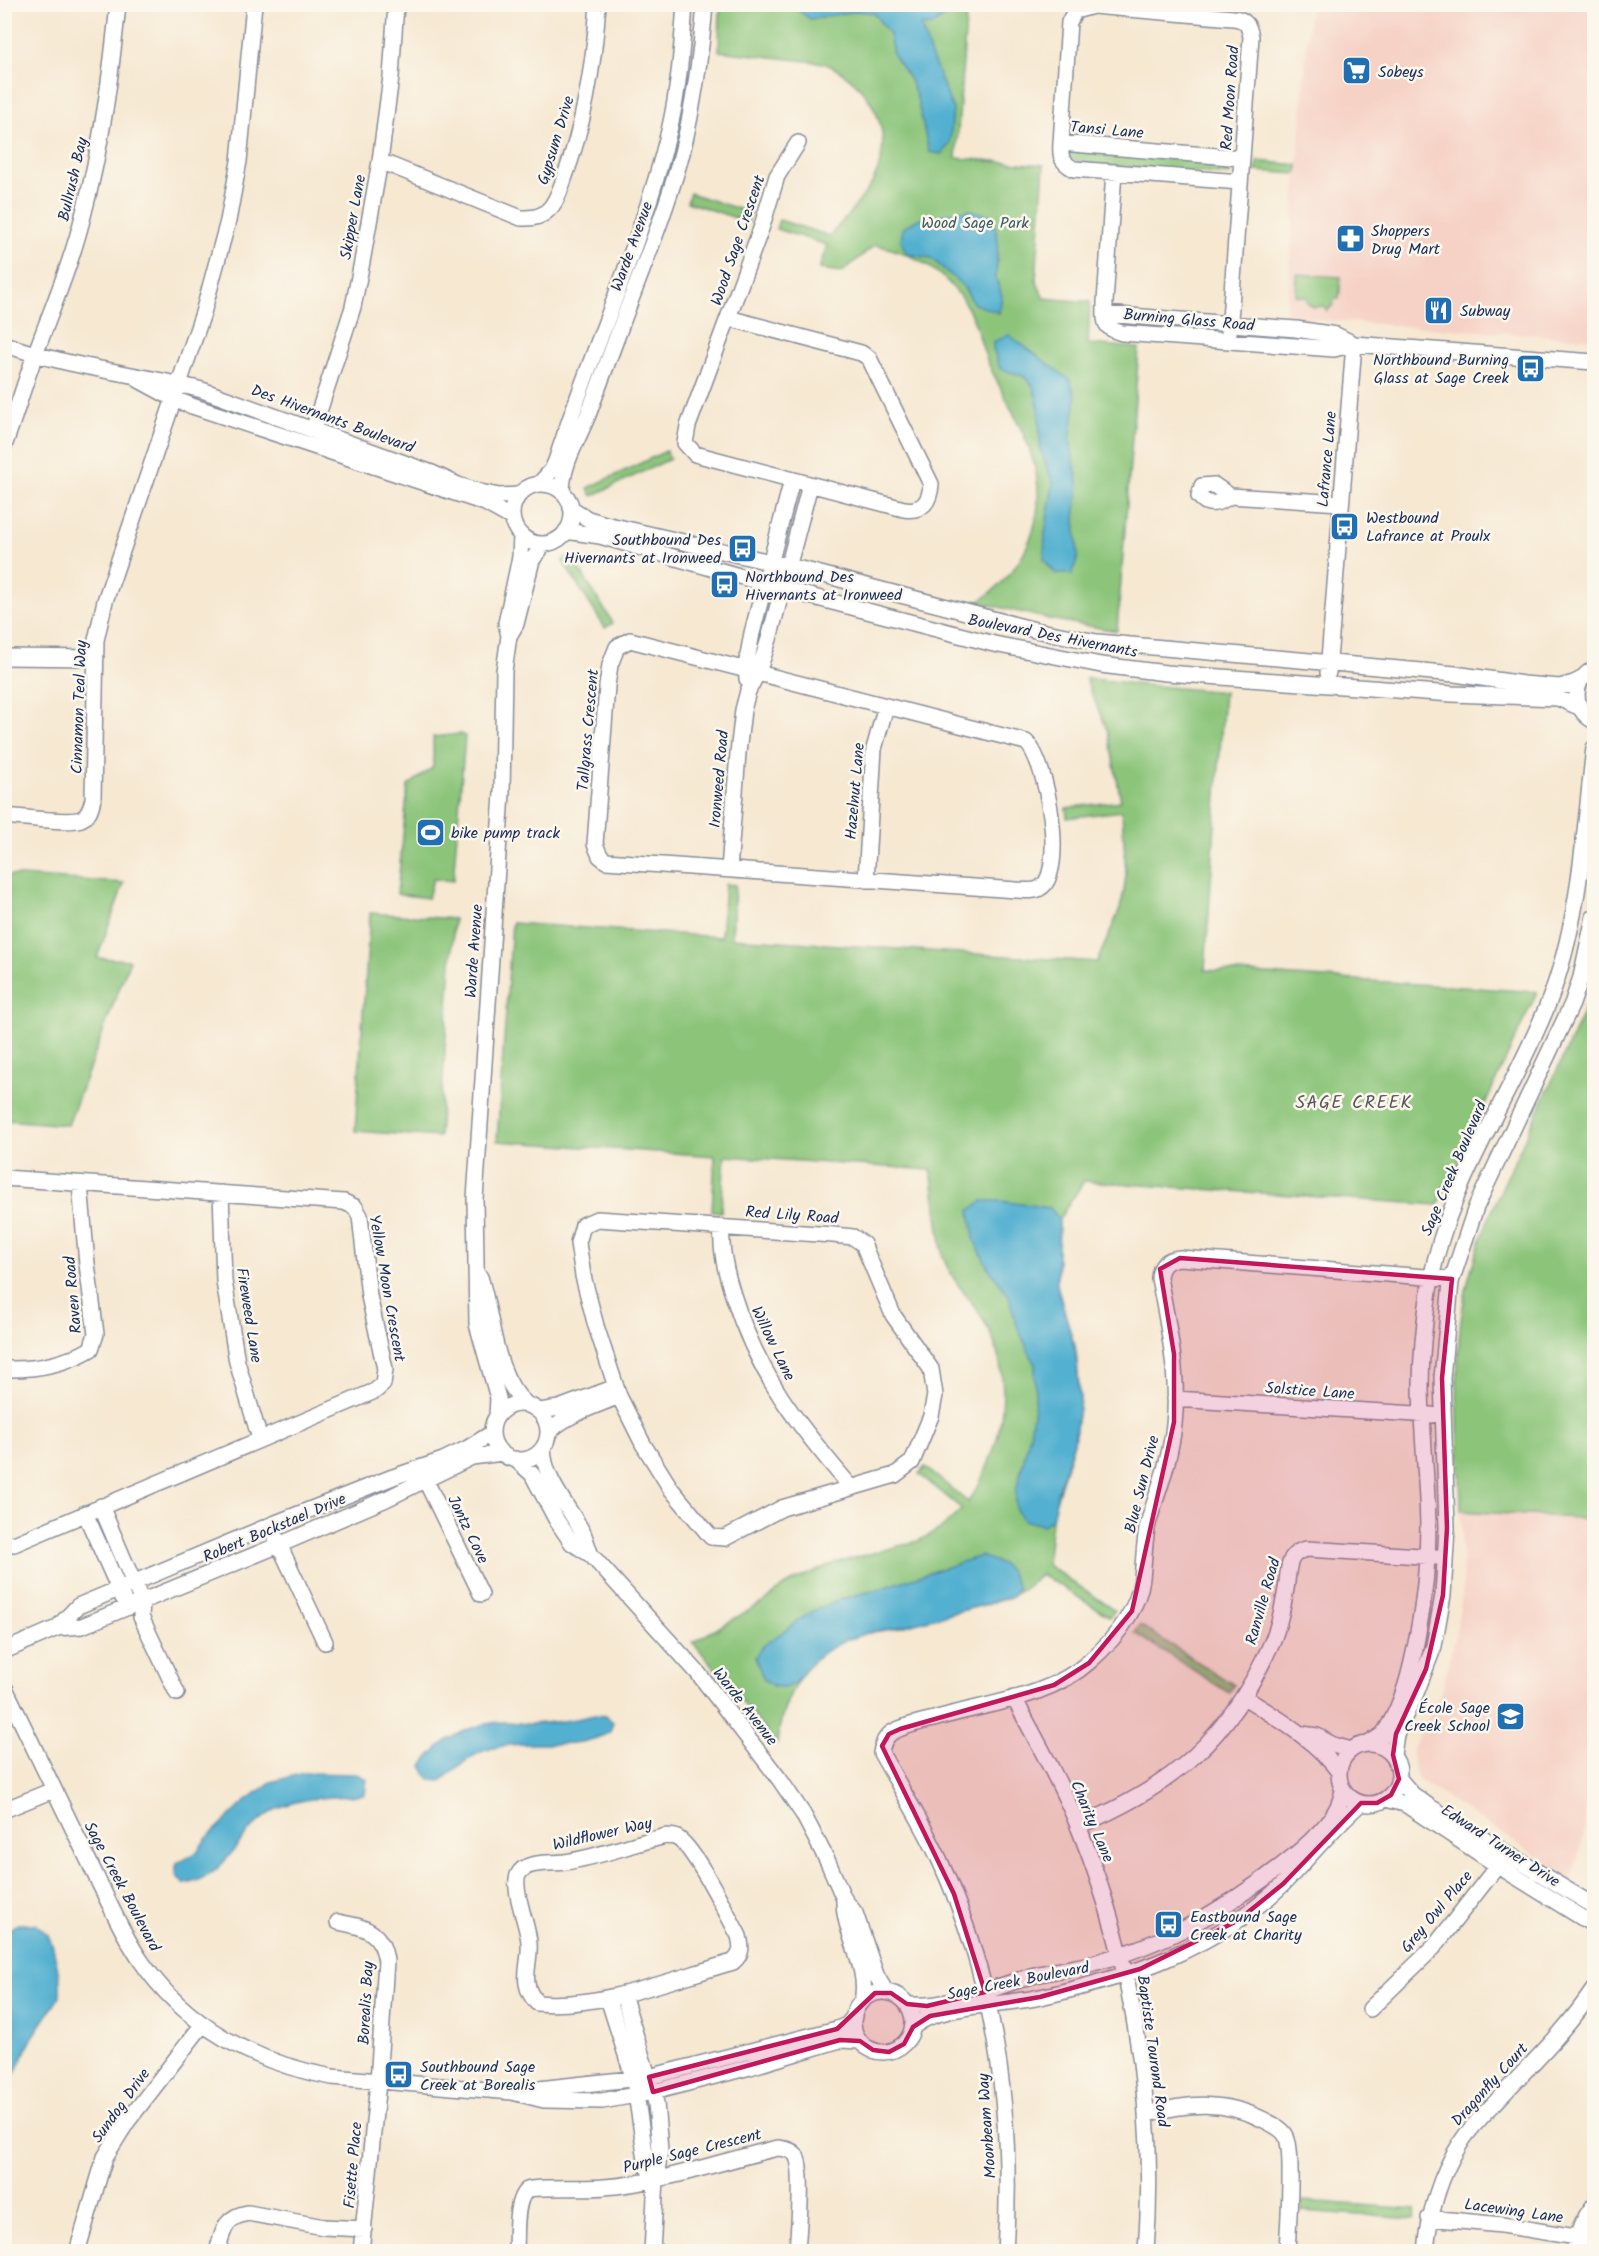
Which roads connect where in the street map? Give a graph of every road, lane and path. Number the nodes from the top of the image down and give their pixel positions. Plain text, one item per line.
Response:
1 (118, 4) edge
2 (254, 4) edge
3 (396, 4) edge
4 (598, 4) edge
5 (685, 4) edge
6 (705, 4) edge
7 (798, 143) dead end
8 (1061, 143) junction
9 (1242, 158) junction
10 (380, 161) junction
11 (1114, 172) junction
12 (1240, 182) junction
13 (1105, 314) junction
14 (729, 318) junction
15 (1229, 323) junction
16 (1228, 341) junction
17 (4, 344) edge
18 (1354, 344) junction
19 (35, 355) junction
20 (1594, 362) edge
21 (177, 392) junction
22 (313, 430) junction
23 (4, 446) edge
24 (792, 480) junction
25 (539, 484) junction
26 (810, 485) junction
27 (562, 492) junction
28 (519, 495) junction
29 (1230, 496) dead end
30 (1340, 503) junction
31 (571, 508) junction
32 (512, 518) junction
33 (566, 531) junction
34 (521, 535) junction
35 (544, 544) junction
36 (771, 562) junction
37 (789, 567) junction
38 (765, 584) junction
39 (783, 588) junction
40 (508, 636) junction
41 (4, 657) edge
42 (96, 658) junction
43 (1328, 664) junction
44 (752, 671) junction
45 (1590, 671) edge
46 (1326, 685) junction
47 (886, 706) junction
48 (1579, 707) junction
49 (1592, 720) edge
50 (1594, 738) edge
51 (1594, 748) edge
52 (4, 816) edge
53 (729, 870) junction
54 (866, 880) junction
55 (1594, 917) edge
56 (4, 1178) edge
57 (80, 1184) junction
58 (221, 1193) junction
59 (722, 1227) junction
60 (477, 1268) junction
61 (1432, 1276) junction
62 (1452, 1279) junction
63 (4, 1369) edge
64 (618, 1391) junction
65 (1174, 1399) junction
66 (533, 1407) junction
67 (1422, 1415) junction
68 (497, 1416) junction
69 (1442, 1416) junction
70 (492, 1432) junction
71 (260, 1439) junction
72 (546, 1441) junction
73 (508, 1456) junction
74 (425, 1479) junction
75 (850, 1487) junction
76 (101, 1506) junction
77 (86, 1513) junction
78 (271, 1525) junction
79 (4, 1543) edge
80 (279, 1545) junction
81 (591, 1556) junction
82 (1427, 1556) junction
83 (1446, 1557) junction
84 (133, 1583) junction
85 (118, 1589) junction
86 (481, 1594) dead end
87 (127, 1608) junction
88 (142, 1609) junction
89 (57, 1628) junction
90 (325, 1642) dead end
91 (4, 1651) edge
92 (4, 1686) edge
93 (177, 1694) dead end
94 (1244, 1697) junction
95 (1014, 1698) junction
96 (1302, 1734) junction
97 (1368, 1744) junction
98 (1351, 1750) junction
99 (1393, 1755) junction
100 (1339, 1772) junction
101 (1399, 1779) junction
102 (1343, 1788) junction
103 (53, 1790) junction
104 (1386, 1799) junction
105 (1361, 1803) junction
106 (4, 1810) edge
107 (1078, 1826) junction
108 (1499, 1863) junction
109 (843, 1899) junction
110 (1594, 1906) edge
111 (338, 1922) dead end
112 (1594, 1925) edge
113 (1122, 1964) junction
114 (1594, 1989) edge
115 (886, 1992) junction
116 (623, 1994) junction
117 (608, 1998) junction
118 (987, 1999) junction
119 (862, 2001) junction
120 (907, 2004) junction
121 (1370, 2009) dead end
122 (854, 2017) junction
123 (203, 2024) junction
124 (913, 2027) junction
125 (860, 2041) junction
126 (378, 2082) junction
127 (644, 2086) junction
128 (1147, 2114) junction
129 (656, 2179) junction
130 (1594, 2205) edge
131 (1429, 2218) junction
132 (364, 2229) junction
133 (1594, 2240) edge
134 (1574, 2244) edge
135 (77, 2252) edge
136 (218, 2252) edge
137 (362, 2252) edge
138 (516, 2252) edge
139 (652, 2252) edge
140 (796, 2252) edge
141 (1005, 2252) edge
142 (1146, 2252) edge
143 (1287, 2252) edge
144 (1426, 2252) edge

1 - 19 street, Bullrush Bay
2 - 21 street
3 - 10 street, Skipper Lane
4 - 10 street, Gypsum Drive
5 - 25 street, Warde Avenue
6 - 27 street, Warde Avenue
7 - 14 street, Wood Sage Crescent
8 - 9 street, Tansi Lane
8 - 9 street, Red Moon Road
8 - 11 street, Tansi Lane
9 - 12 street, Red Moon Road
10 - 22 street, Skipper Lane
11 - 12 street, Tansi Lane
11 - 13 street
12 - 15 street, Red Moon Road
13 - 15 street, Burning Glass Road
13 - 16 street, Burning Glass Road
14 - 24 street, Wood Sage Crescent
14 - 26 street, Wood Sage Crescent
15 - 16 street, Red Moon Road
15 - 18 street, Burning Glass Road
16 - 18 street, Burning Glass Road
17 - 19 street, Des Hivernants Boulevard
18 - 20 street, Burning Glass Road
18 - 30 street, Lafrance Lane
19 - 21 street, Des Hivernants Boulevard
19 - 23 street
21 - 22 street, Des Hivernants Boulevard
21 - 32 street, Des Hivernants Boulevard
21 - 42 street, Cinnamon Teal Way
22 - 28 street, Des Hivernants Boulevard
24 - 26 street, Wood Sage Crescent
24 - 36 street
25 - 27 street
25 - 28 street
26 - 37 street
27 - 31 street
28 - 32 street
29 - 30 street
30 - 43 street, Lafrance Lane
31 - 33 street
31 - 36 street, Boulevard Des Hivernants
32 - 34 street
33 - 35 street
33 - 38 street, Boulevard Des Hivernants
34 - 35 street
34 - 40 street, Warde Avenue
35 - 40 street, Warde Avenue
36 - 37 street, Boulevard Des Hivernants
36 - 38 street, Ironweed Road
37 - 39 street
37 - 43 street, Boulevard Des Hivernants
38 - 39 street, Boulevard Des Hivernants
38 - 44 street, Ironweed Road
39 - 44 street, Ironweed Road
39 - 46 street, Boulevard Des Hivernants
40 - 60 street, Warde Avenue
41 - 42 street
42 - 52 street, Cinnamon Teal Way
43 - 45 street, Boulevard Des Hivernants
43 - 46 street, Lafrance Lane
44 - 47 street, Tallgrass Crescent
44 - 53 street, Ironweed Road
44 - 53 street, Tallgrass Crescent
45 - 48 street
46 - 48 street, Boulevard Des Hivernants
47 - 54 street, Hazelnut Lane
47 - 54 street, Tallgrass Crescent
48 - 49 street
49 - 50 street
51 - 61 street, Sage Creek Boulevard
53 - 54 street, Tallgrass Crescent
55 - 62 street
56 - 57 street, Yellow Moon Crescent
57 - 58 street, Yellow Moon Crescent
57 - 63 street, Raven Road
58 - 71 street, Fireweed Lane
58 - 71 street, Yellow Moon Crescent
59 - 64 street, Red Lily Road
59 - 75 street, Willow Lane
59 - 75 street, Red Lily Road
60 - 66 street, Warde Avenue
60 - 68 street, Warde Avenue
61 - 62 street, Blue Sun Drive
61 - 65 street, Blue Sun Drive
61 - 67 street, Sage Creek Boulevard
62 - 69 street
64 - 66 street
64 - 72 street
64 - 75 street, Red Lily Road
65 - 67 street, Solstice Lane
65 - 95 street, Blue Sun Drive
66 - 68 street
66 - 72 street
67 - 69 street, Solstice Lane
67 - 82 street, Sage Creek Boulevard
68 - 70 street
69 - 83 street
70 - 73 street
70 - 78 street, Robert Bockstael Drive
71 - 76 street, Yellow Moon Crescent
72 - 73 street
72 - 81 street, Warde Avenue
73 - 74 street, Robert Bockstael Drive
73 - 81 street, Warde Avenue
74 - 80 street, Robert Bockstael Drive
74 - 86 street, Jontz Cove
76 - 77 street, Yellow Moon Crescent
76 - 84 street
77 - 79 street, Yellow Moon Crescent
77 - 85 street
78 - 80 street
78 - 84 street, Robert Bockstael Drive
80 - 88 street, Robert Bockstael Drive
80 - 90 street
81 - 109 street, Warde Avenue
82 - 83 street, Ranville Road
82 - 94 street, Ranville Road
82 - 97 street, Sage Creek Boulevard
83 - 99 street
84 - 85 street, Robert Bockstael Drive
84 - 88 street
85 - 87 street
85 - 89 street, Robert Bockstael Drive
87 - 88 street, Robert Bockstael Drive
87 - 89 street, Robert Bockstael Drive
88 - 93 street
89 - 91 street, Robert Bockstael Drive
92 - 103 street, Sage Creek Boulevard
94 - 96 street
94 - 107 street, Ranville Road
95 - 107 street, Charity Lane
95 - 118 street, Blue Sun Drive
96 - 98 street
96 - 100 street
97 - 98 street
97 - 99 street
98 - 100 street
99 - 101 street
100 - 102 street
101 - 104 street
101 - 110 street, Edward Turner Drive
102 - 105 street
102 - 113 street, Sage Creek Boulevard
103 - 106 street
103 - 123 street, Sage Creek Boulevard
104 - 105 street
104 - 108 street, Edward Turner Drive
105 - 113 street, Sage Creek Boulevard
107 - 113 street, Charity Lane
108 - 112 street, Edward Turner Drive
108 - 121 street, Grey Owl Place
109 - 115 street, Warde Avenue
109 - 119 street, Warde Avenue
111 - 126 street, Borealis Bay
113 - 118 street, Sage Creek Boulevard
113 - 118 street, Sage Creek Boulevard
113 - 128 street, Baptiste Tourond Road
114 - 131 street, Dragonfly Court
115 - 119 street
115 - 120 street
116 - 117 street, Wildflower Way
116 - 117 street, Wildflower Way
116 - 127 street
117 - 127 street
118 - 120 street, Sage Creek Boulevard
118 - 124 street, Sage Creek Boulevard
118 - 141 street, Moonbeam Way
119 - 122 street
120 - 124 street
122 - 125 street
122 - 127 street, Sage Creek Boulevard
123 - 126 street, Sage Creek Boulevard
123 - 135 street, Sundog Drive
124 - 125 street
125 - 127 street, Sage Creek Boulevard
126 - 127 street, Sage Creek Boulevard
126 - 132 street, Fisette Place
127 - 129 street
128 - 142 street, Baptiste Tourond Road
128 - 143 street
129 - 138 street, Purple Sage Crescent
129 - 139 street
129 - 140 street, Purple Sage Crescent
130 - 134 street
131 - 134 street, Lacewing Lane
131 - 144 street, Dragonfly Court
132 - 136 street
132 - 137 street, Fisette Place
133 - 134 street, Lacewing Lane

